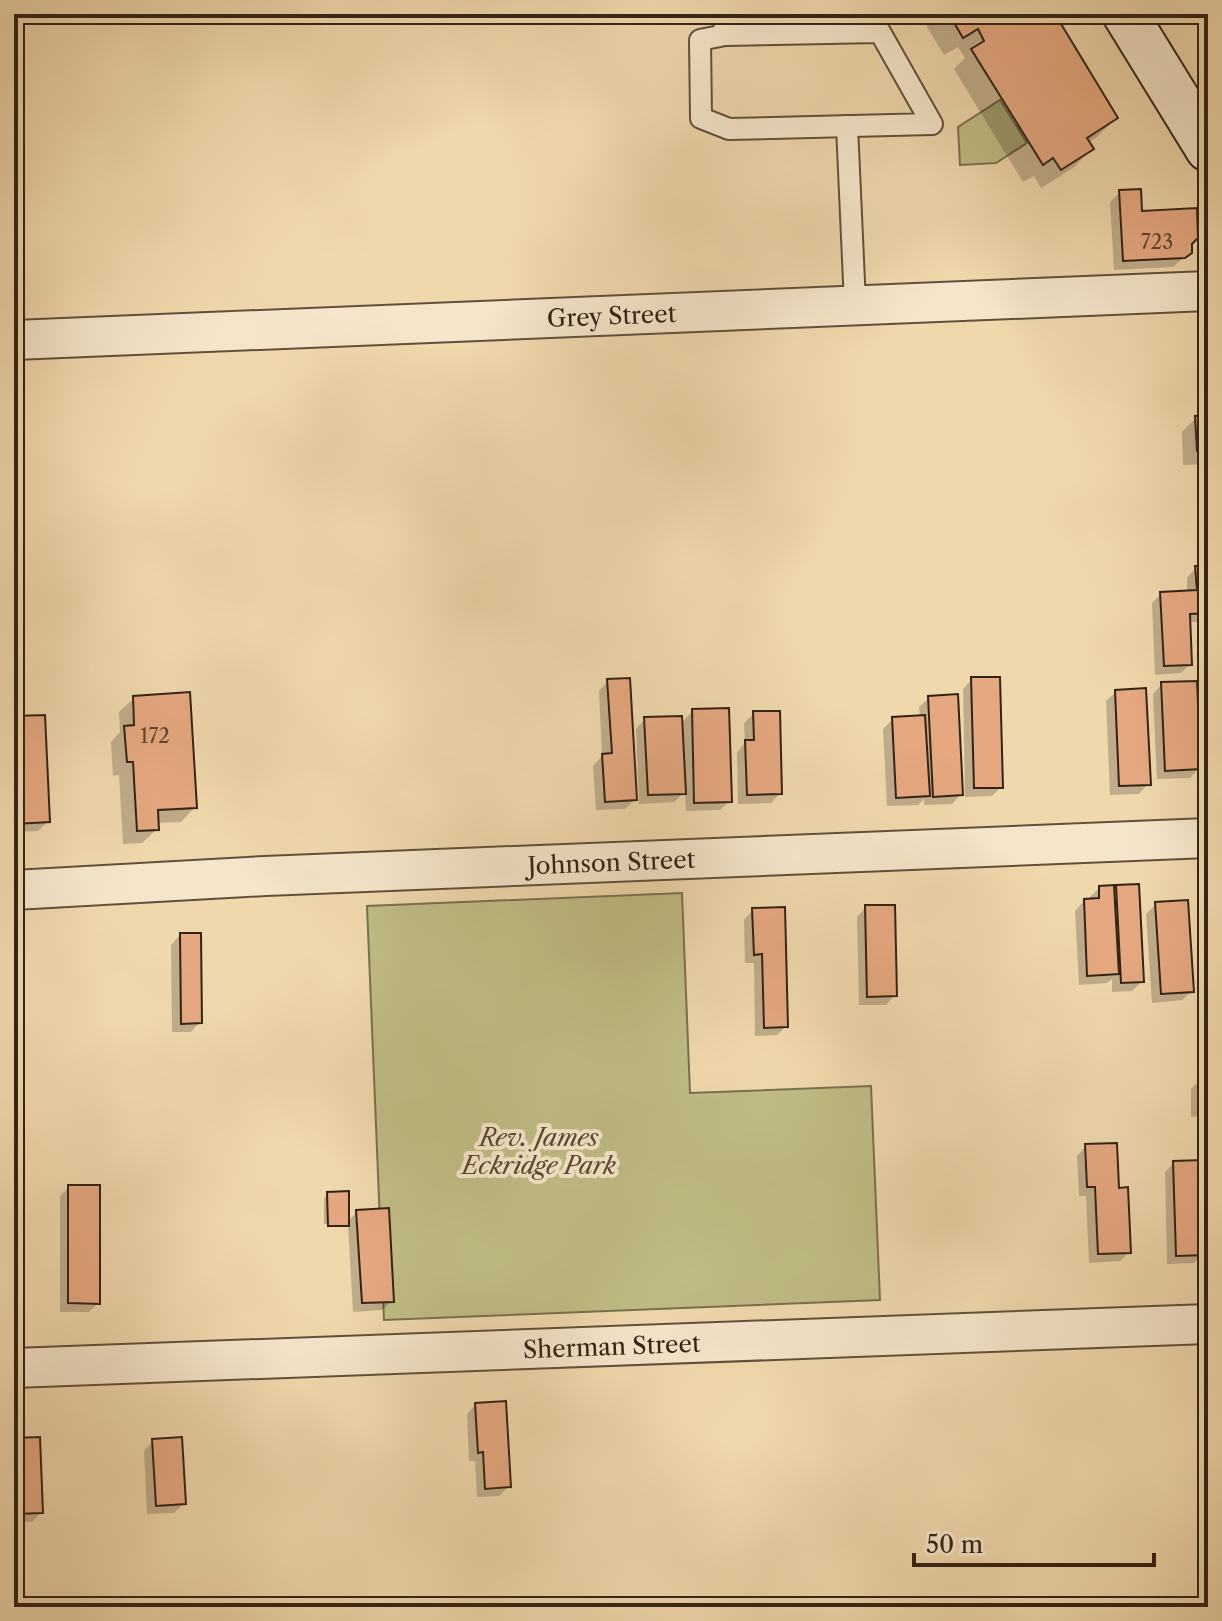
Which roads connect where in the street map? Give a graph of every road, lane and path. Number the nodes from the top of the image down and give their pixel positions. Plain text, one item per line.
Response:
1 (1125, 14) edge
2 (724, 24) edge
3 (847, 126) junction
4 (1208, 149) edge
5 (1208, 291) edge
6 (855, 304) junction
7 (14, 340) edge
8 (1208, 838) edge
9 (14, 890) edge
10 (1208, 1324) edge
11 (14, 1368) edge

1 - 4 main road
2 - 3 lane
2 - 3 lane
3 - 6 lane
5 - 6 street, Grey Street
6 - 7 street, Grey Street
8 - 9 street, Johnson Street
10 - 11 street, Sherman Street

